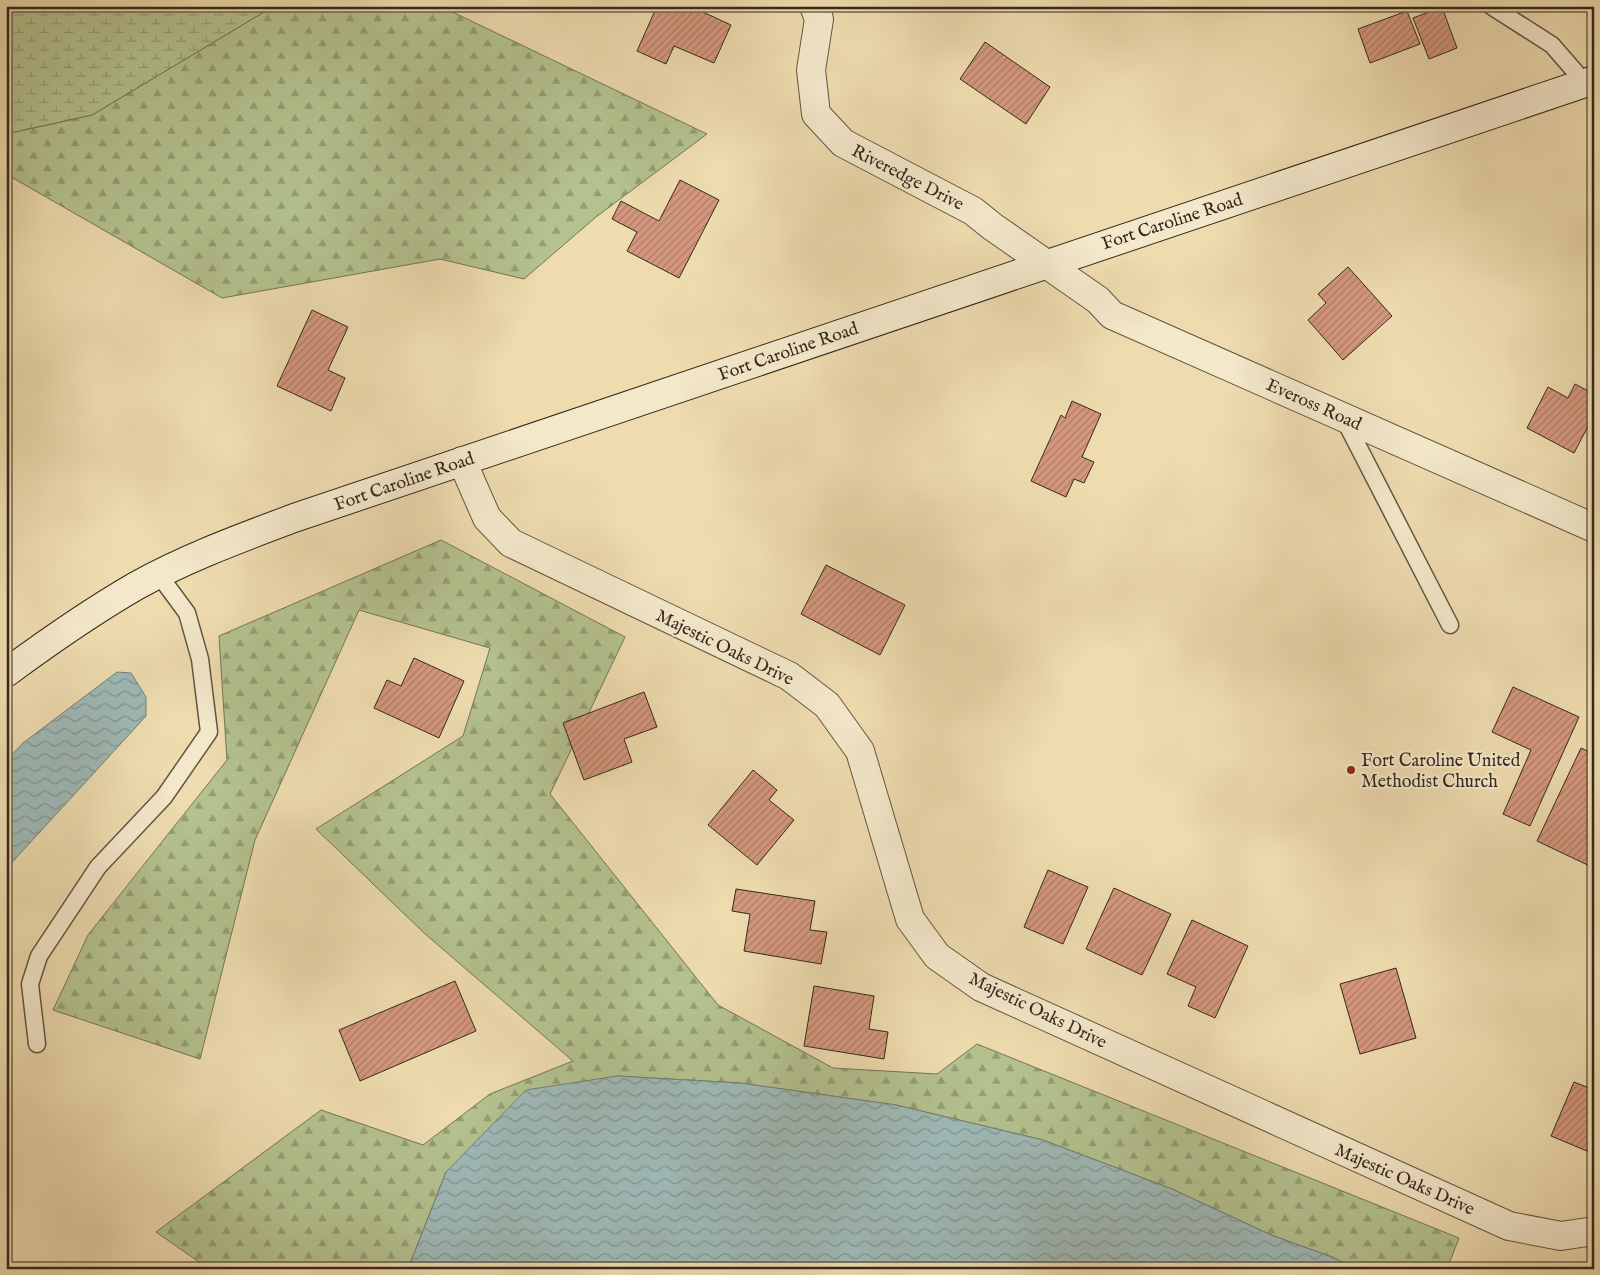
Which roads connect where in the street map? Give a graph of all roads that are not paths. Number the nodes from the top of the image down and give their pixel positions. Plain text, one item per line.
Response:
1 (814, 6) edge
2 (1492, 6) edge
3 (1590, 81) edge
4 (1044, 264) junction
5 (1343, 417) junction
6 (462, 461) junction
7 (1594, 528) edge
8 (159, 575) junction
9 (1450, 625) dead end
10 (6, 673) edge
11 (37, 1044) dead end
12 (1594, 1232) edge

1 - 4 street, Riveredge Drive
2 - 3 lane
3 - 4 street, Fort Caroline Road
4 - 5 street, Eveross Road
4 - 6 street, Fort Caroline Road
5 - 7 street, Eveross Road
5 - 9 lane
6 - 8 street, Fort Caroline Road
6 - 12 street, Majestic Oaks Drive
8 - 10 street, Fort Caroline Road
8 - 11 lane

